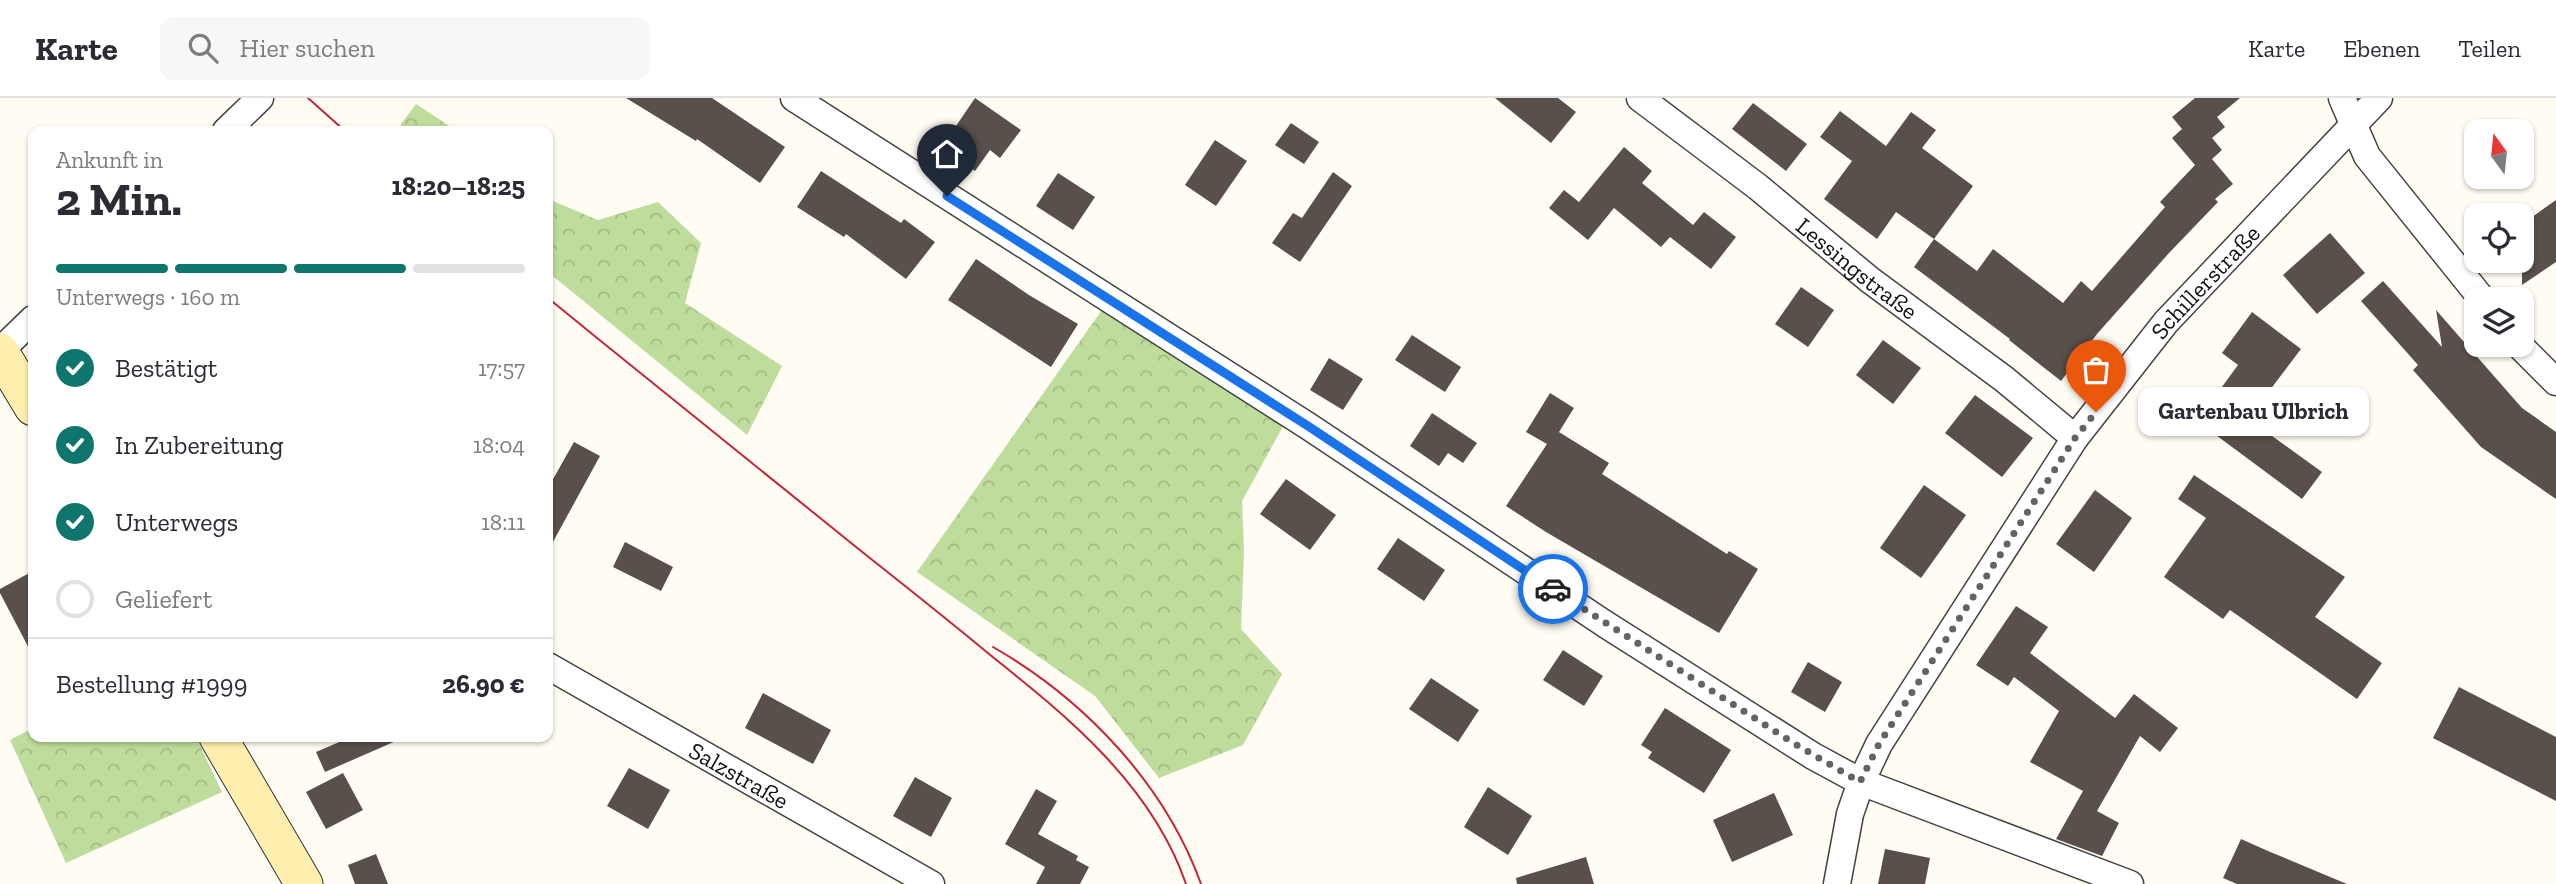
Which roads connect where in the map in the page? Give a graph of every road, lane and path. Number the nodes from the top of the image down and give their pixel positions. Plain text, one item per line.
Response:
1 (260, 98) edge
2 (794, 98) edge
3 (1640, 98) edge
4 (2342, 98) edge
5 (2379, 98) edge
6 (2353, 124) junction
7 (231, 126) edge
8 (2472, 287) edge
9 (28, 323) edge
10 (0, 351) edge
11 (2531, 357) edge
12 (2556, 382) edge
13 (28, 399) edge
14 (2075, 438) junction
15 (553, 669) edge
16 (221, 742) edge
17 (1860, 782) junction
18 (304, 884) edge
19 (931, 884) edge
20 (1836, 884) edge
21 (2130, 884) edge

1 - 7 street
2 - 17 street
3 - 14 street, Lessingstraße
4 - 6 street
5 - 6 street, Schillerstraße
6 - 8 street
6 - 14 street, Schillerstraße
9 - 10 street
10 - 13 main road
11 - 12 street
14 - 17 street, Schillerstraße
15 - 19 street, Salzstraße
16 - 18 main road
17 - 20 street, Schillerstraße
17 - 21 street

